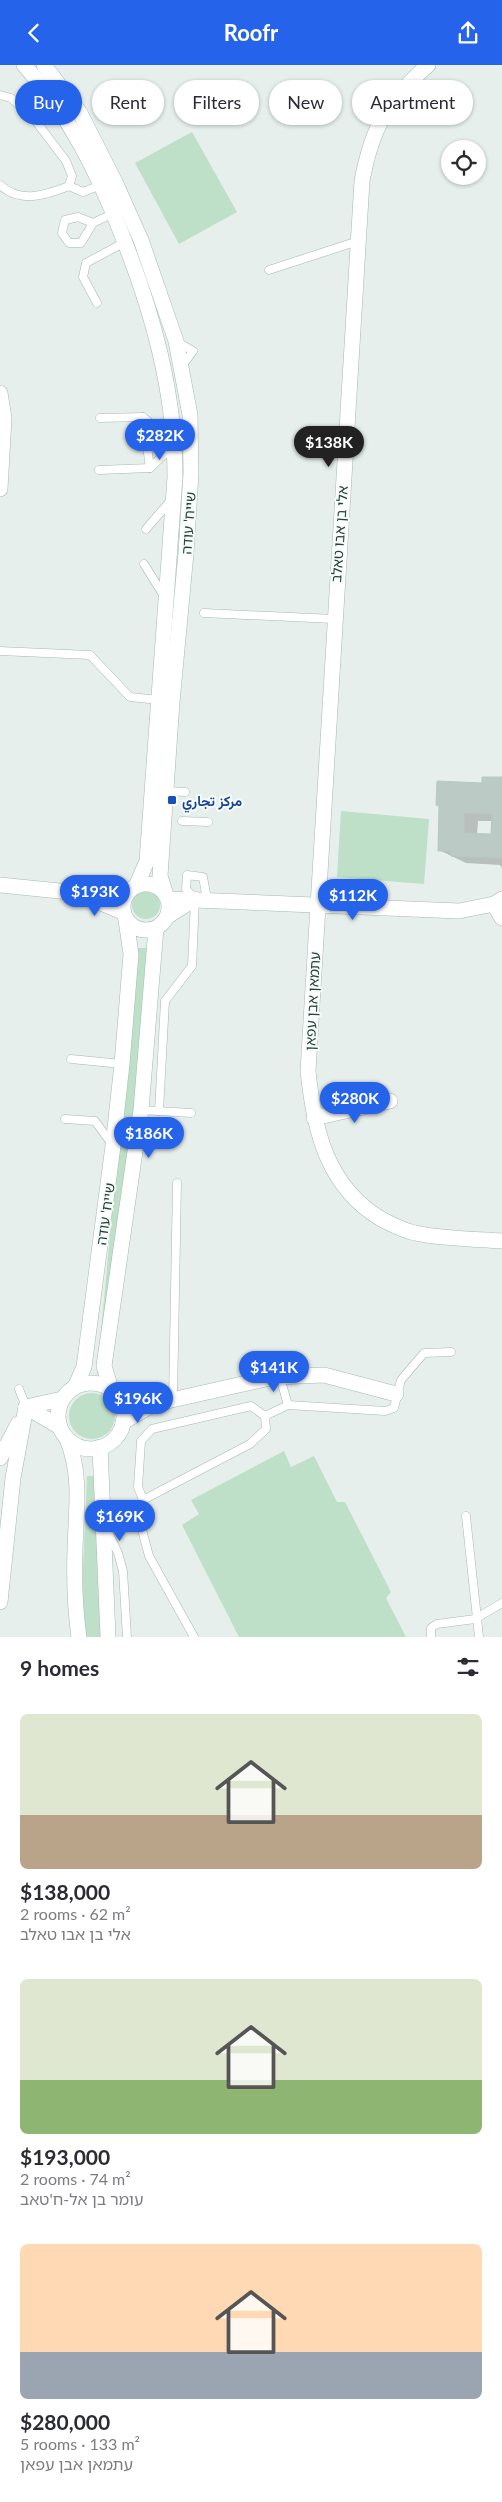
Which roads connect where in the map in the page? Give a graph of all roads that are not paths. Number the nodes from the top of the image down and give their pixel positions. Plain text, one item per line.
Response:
1 (24, 65) edge
2 (44, 65) edge
3 (428, 65) edge
4 (0, 95) edge
5 (0, 185) edge
6 (101, 185) junction
7 (69, 186) junction
8 (114, 213) junction
9 (93, 223) dead end
10 (358, 241) junction
11 (125, 242) junction
12 (269, 270) dead end
13 (97, 303) dead end
14 (0, 393) edge
15 (143, 417) junction
16 (100, 418) dead end
17 (175, 445) junction
18 (150, 468) junction
19 (100, 470) dead end
20 (0, 489) edge
21 (173, 498) junction
22 (146, 529) dead end
23 (144, 564) dead end
24 (166, 600) junction
25 (204, 613) dead end
26 (334, 619) junction
27 (0, 651) edge
28 (159, 700) junction
29 (167, 791) junction
30 (185, 792) dead end
31 (182, 821) dead end
32 (208, 822) dead end
33 (0, 885) edge
34 (131, 889) junction
35 (78, 893) junction
36 (167, 896) junction
37 (201, 899) junction
38 (498, 902) edge
39 (318, 905) junction
40 (125, 916) junction
41 (168, 917) junction
42 (502, 918) edge
43 (156, 928) junction
44 (151, 988) junction
45 (165, 1001) junction
46 (149, 1012) junction
47 (71, 1059) dead end
48 (122, 1064) junction
49 (390, 1101) dead end
50 (141, 1110) junction
51 (159, 1111) junction
52 (191, 1113) dead end
53 (314, 1118) junction
54 (65, 1119) dead end
55 (114, 1146) junction
56 (177, 1183) dead end
57 (502, 1241) edge
58 (451, 1352) dead end
59 (280, 1377) junction
60 (75, 1387) junction
61 (18, 1389) dead end
62 (111, 1389) junction
63 (396, 1394) junction
64 (62, 1399) junction
65 (173, 1400) junction
66 (121, 1403) junction
67 (154, 1404) junction
68 (288, 1405) junction
69 (26, 1407) junction
70 (265, 1416) junction
71 (123, 1421) junction
72 (64, 1433) junction
73 (100, 1447) junction
74 (0, 1458) edge
75 (143, 1500) junction
76 (466, 1516) dead end
77 (104, 1525) junction
78 (0, 1602) edge
79 (502, 1603) edge
80 (475, 1619) junction
81 (79, 1637) edge
82 (108, 1637) edge
83 (127, 1637) edge
84 (194, 1637) edge
85 (431, 1637) edge
86 (479, 1637) edge

1 - 6 main road, שייח' עודה
2 - 29 main road, שייח' עודה
3 - 10 main road, אלי בן אבו טאלב
4 - 7 lane
5 - 7 lane
6 - 7 lane
6 - 8 main road, שייח' עודה
8 - 9 lane
8 - 11 main road, שייח' עודה
10 - 12 lane
10 - 26 main road, אלי בן אבו טאלב
11 - 13 lane
11 - 17 main road, שייח' עודה
14 - 20 main road
15 - 16 lane
15 - 17 lane
15 - 18 lane
17 - 18 lane
17 - 21 main road, שייח' עודה
18 - 19 lane
21 - 22 lane
21 - 24 main road, שייח' עודה
23 - 24 lane
24 - 28 main road, שייח' עודה
25 - 26 lane
26 - 39 main road, אלי בן אבו טאלב
27 - 28 lane
28 - 34 main road, שייח' עודה
29 - 30 lane
29 - 36 main road, שייח' עודה
31 - 32 lane
33 - 35 main road
34 - 35 main road
34 - 36 main road
34 - 40 main road
35 - 40 main road
36 - 37 main road
36 - 41 main road
37 - 37 lane
37 - 39 main road
37 - 41 main road
37 - 45 lane
38 - 39 main road
38 - 42 main road
39 - 53 main road, עתמאן אבן עפאן
40 - 43 main road
40 - 48 main road, שייח' עודה
41 - 43 main road
43 - 44 main road, שייח' עודה
44 - 45 lane
44 - 46 main road, שייח' עודה
45 - 46 lane
45 - 51 lane
46 - 50 main road, שייח' עודה
47 - 48 lane
48 - 55 main road, שייח' עודה
49 - 53 main road
50 - 51 lane
50 - 62 main road, שייח' עודה
51 - 52 lane
53 - 57 main road, עתמאן אבן עפאן
54 - 55 lane
55 - 60 main road, שייח' עודה
56 - 65 lane
58 - 63 lane
59 - 63 main road
59 - 65 main road
59 - 68 lane
60 - 62 main road
60 - 64 main road
61 - 69 lane
62 - 66 main road
63 - 68 lane
64 - 69 main road
64 - 72 main road
65 - 67 main road
66 - 67 main road
66 - 71 main road
67 - 71 main road
68 - 70 lane
69 - 72 main road
69 - 74 main road
69 - 78 main road
70 - 75 lane
70 - 75 lane
71 - 73 main road
72 - 73 main road
72 - 81 main road
73 - 77 main road
75 - 84 lane
76 - 80 lane
77 - 82 main road
77 - 83 lane
79 - 80 lane
80 - 85 lane
80 - 86 lane

